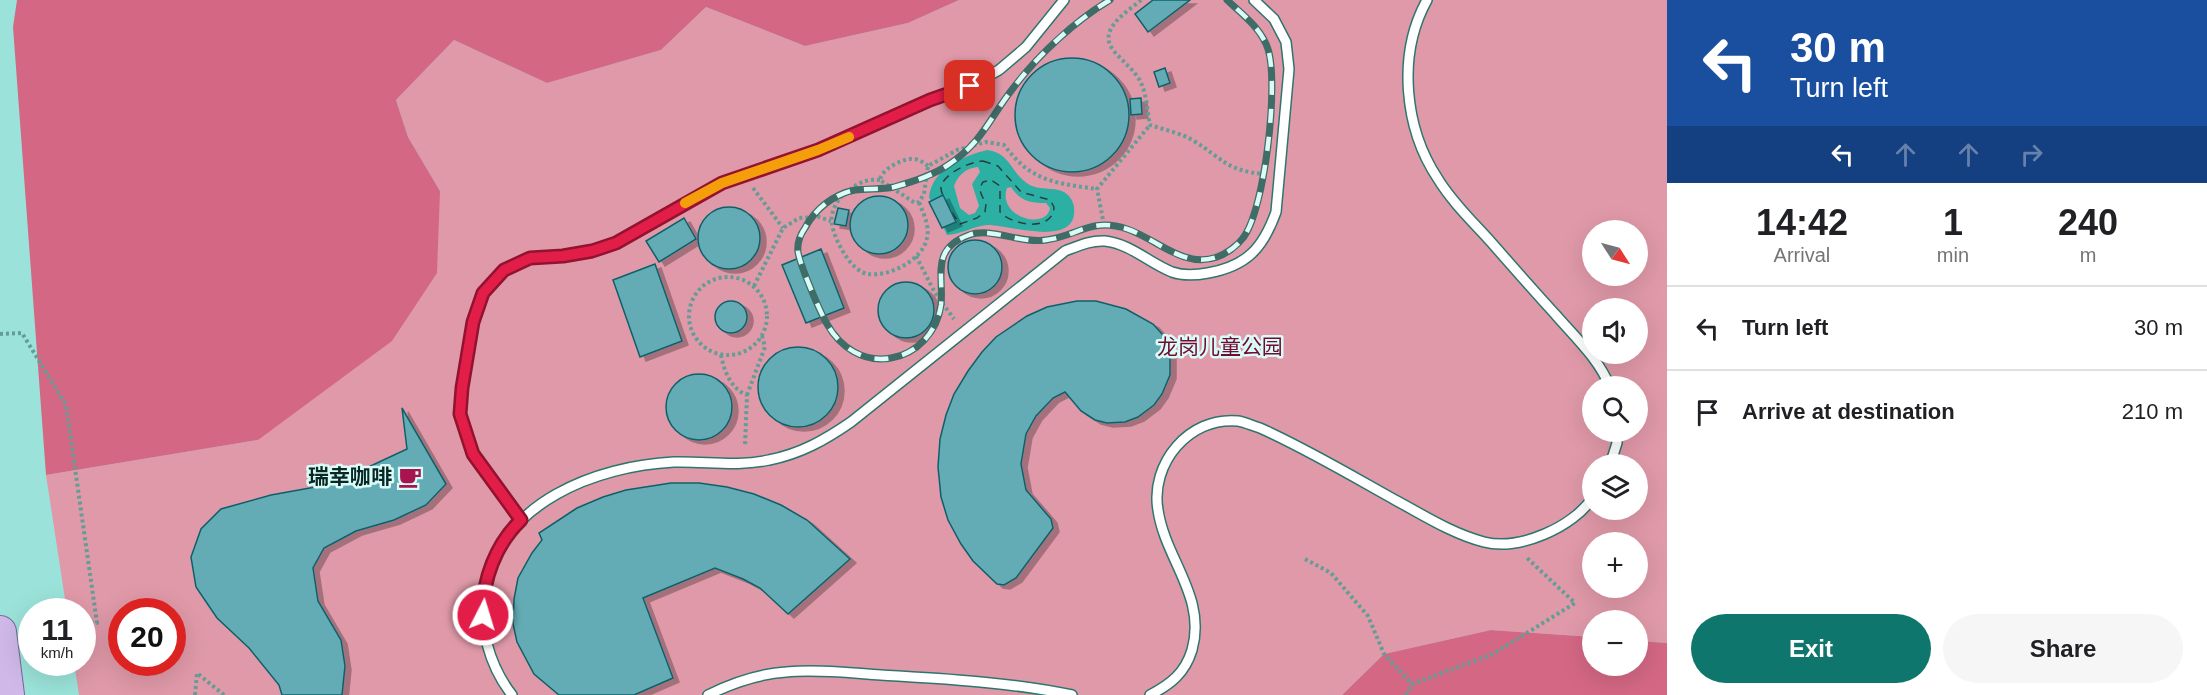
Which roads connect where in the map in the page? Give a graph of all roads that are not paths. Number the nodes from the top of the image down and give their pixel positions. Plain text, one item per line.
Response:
1 (1064, 0) edge
2 (1254, 0) edge
3 (1427, 0) edge
4 (1605, 376) edge
5 (1582, 509) edge
6 (521, 520) junction
7 (0, 632) edge
8 (8, 695) edge
9 (513, 695) edge
10 (708, 695) edge
11 (1072, 695) edge
12 (1150, 695) edge

1 - 6 lane
2 - 6 lane
3 - 4 lane
5 - 12 lane
6 - 9 lane
7 - 8 main road
10 - 11 lane

